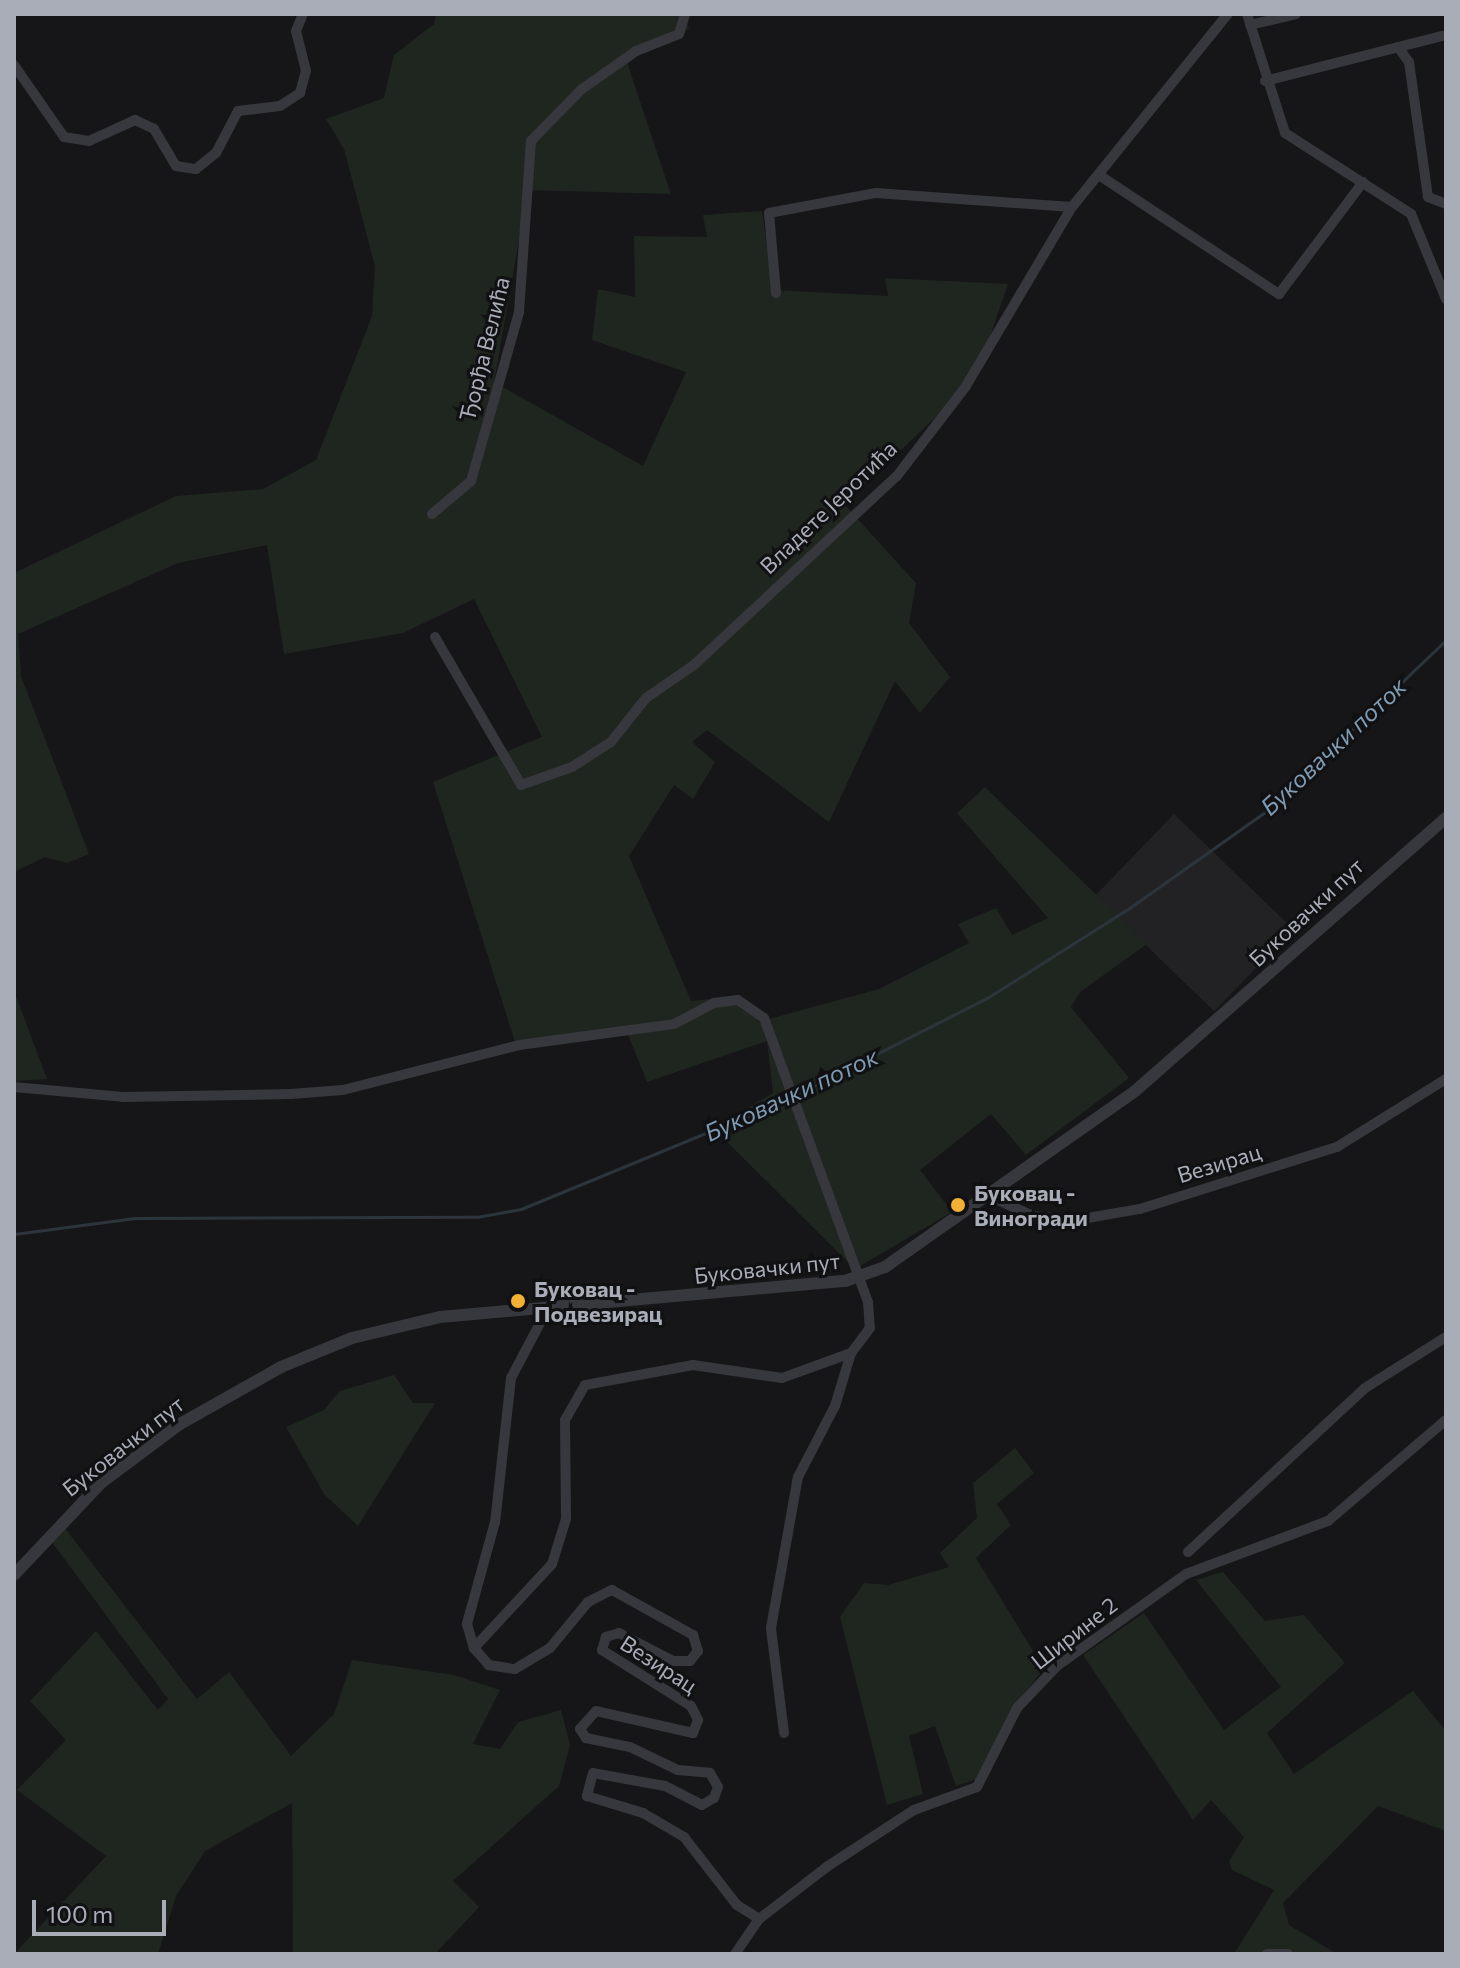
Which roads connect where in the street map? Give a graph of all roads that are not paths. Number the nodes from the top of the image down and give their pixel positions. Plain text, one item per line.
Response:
1 (303, 14) edge
2 (685, 14) edge
3 (1228, 14) edge
4 (1296, 14) edge
5 (1249, 20) edge
6 (1442, 36) dead end
7 (1398, 47) junction
8 (14, 65) edge
9 (1265, 81) junction
10 (1099, 175) junction
11 (1363, 182) junction
12 (1446, 204) edge
13 (1072, 207) junction
14 (776, 293) dead end
15 (1446, 299) edge
16 (432, 514) dead end
17 (435, 637) dead end
18 (1446, 818) edge
19 (1446, 1079) edge
20 (14, 1087) edge
21 (989, 1196) junction
22 (860, 1279) junction
23 (547, 1310) junction
24 (1446, 1337) edge
25 (851, 1353) junction
26 (1446, 1420) edge
27 (1188, 1552) dead end
28 (14, 1575) edge
29 (474, 1648) junction
30 (784, 1733) dead end
31 (759, 1919) junction
32 (735, 1954) edge
33 (1267, 1954) edge
34 (1288, 1954) edge

1 - 8 street
2 - 16 street, Ђорђа Велића
3 - 10 street, Владете Јеротића
4 - 5 street
5 - 9 street
6 - 7 street
7 - 9 street
7 - 12 street
9 - 11 street
10 - 11 street
10 - 13 street, Владете Јеротића
11 - 15 street
13 - 14 street
13 - 17 street, Владете Јеротића
18 - 21 street, Буковачки пут
19 - 21 street, Везирац
20 - 22 street
21 - 22 street, Буковачки пут
22 - 23 street, Буковачки пут
22 - 25 street
23 - 28 street, Буковачки пут
23 - 29 street
24 - 27 street
25 - 29 street
25 - 30 street
26 - 31 street, Ширине 2
29 - 31 street, Везирац
31 - 32 street, Ширине 2
33 - 34 street

